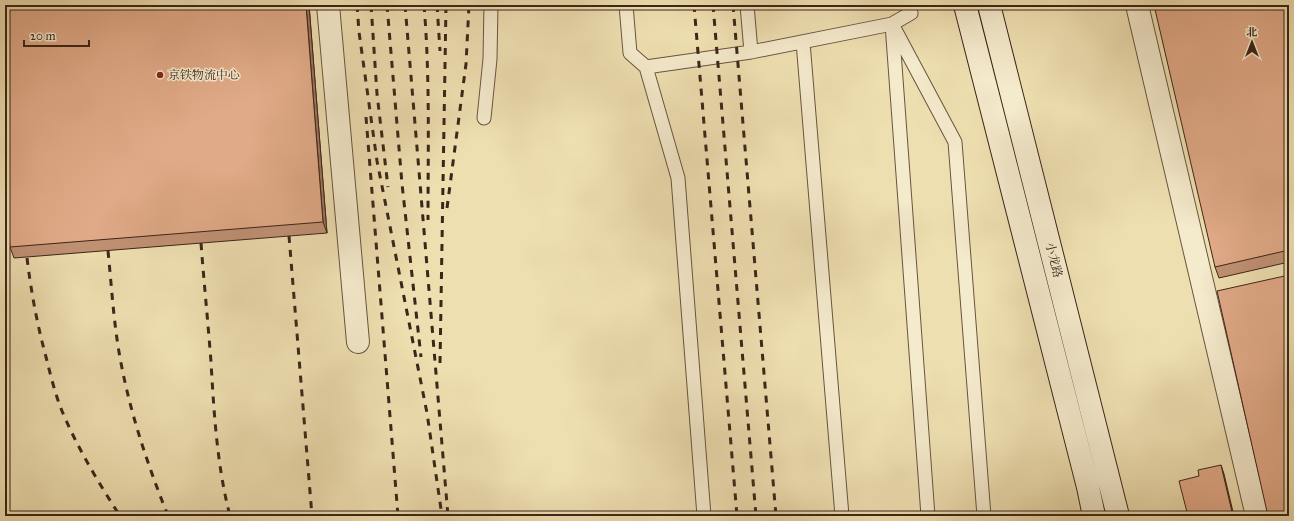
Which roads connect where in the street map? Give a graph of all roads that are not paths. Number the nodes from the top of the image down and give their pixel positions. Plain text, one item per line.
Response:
1 (328, 5) edge
2 (491, 5) edge
3 (626, 5) edge
4 (748, 5) edge
5 (909, 5) edge
6 (965, 5) edge
7 (989, 5) edge
8 (1137, 5) edge
9 (892, 24) junction
10 (803, 42) junction
11 (752, 52) junction
12 (646, 67) junction
13 (484, 118) dead end
14 (358, 342) dead end
15 (704, 516) edge
16 (842, 516) edge
17 (928, 516) edge
18 (984, 516) edge
19 (1094, 516) edge
20 (1118, 516) edge
21 (1257, 516) edge

1 - 14 street
2 - 13 lane
3 - 12 lane
4 - 11 lane
5 - 9 lane
6 - 19 street, 小龙路
7 - 20 street, 小龙路
8 - 21 street
9 - 10 lane
9 - 17 lane
9 - 18 lane
10 - 11 lane
10 - 16 lane
11 - 12 lane
12 - 15 lane

